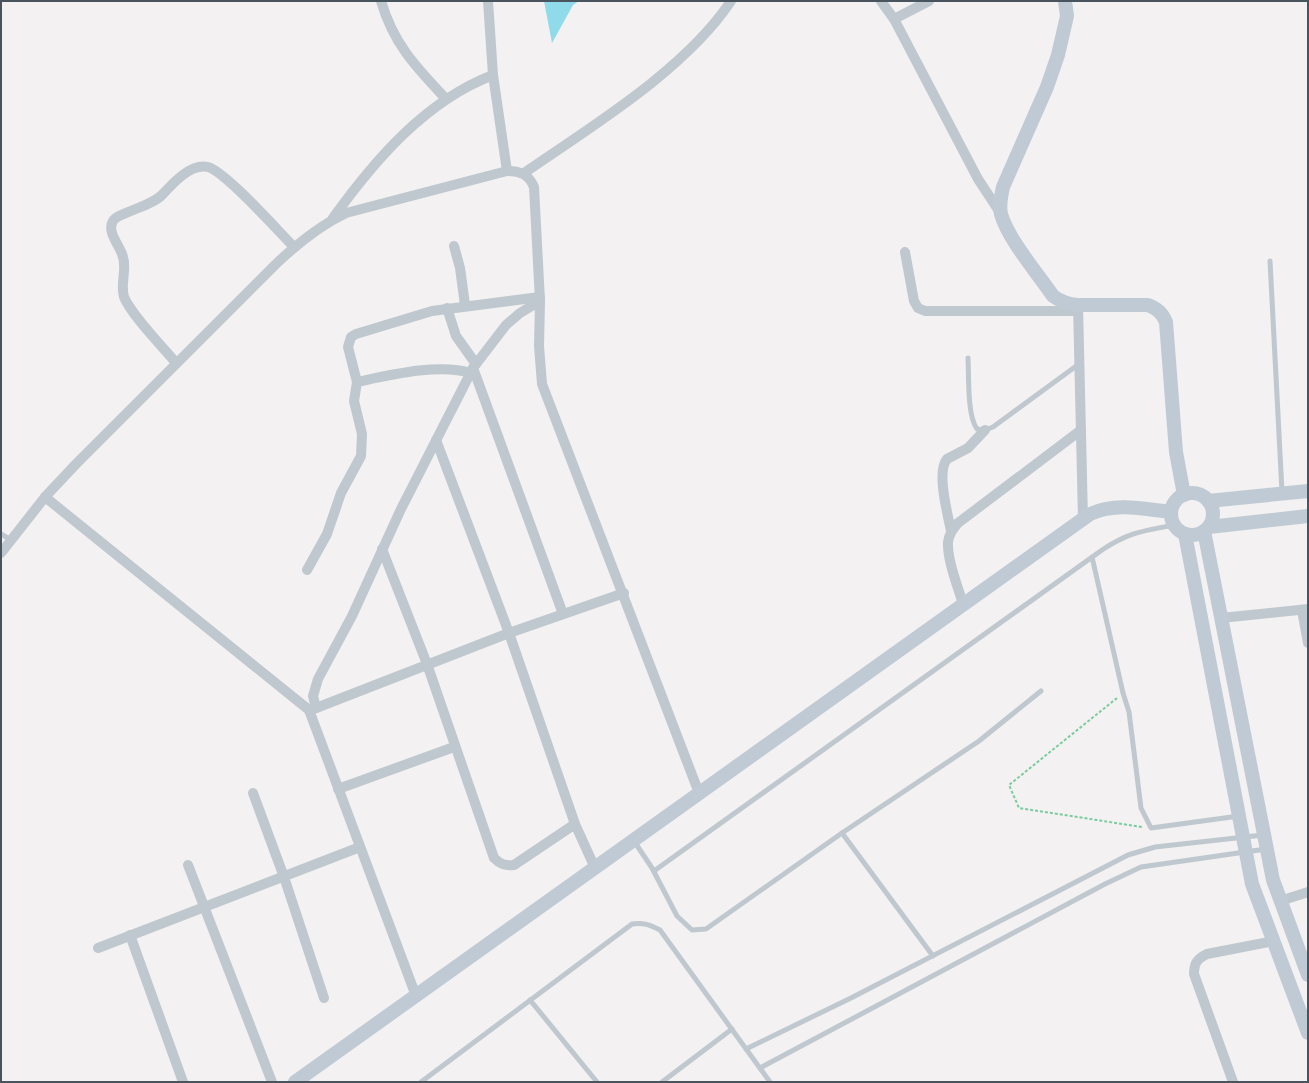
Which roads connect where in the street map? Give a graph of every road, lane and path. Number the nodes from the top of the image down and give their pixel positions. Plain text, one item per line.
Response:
1 (381, 1) edge
2 (488, 1) edge
3 (731, 1) edge
4 (881, 1) edge
5 (929, 1) edge
6 (1065, 1) edge
7 (894, 19) junction
8 (493, 76) junction
9 (446, 99) junction
10 (507, 171) junction
11 (524, 173) junction
12 (1001, 214) junction
13 (332, 220) junction
14 (454, 246) dead end
15 (294, 247) junction
16 (905, 252) dead end
17 (1270, 261) dead end
18 (540, 299) junction
19 (465, 306) junction
20 (447, 308) junction
21 (1078, 308) junction
22 (968, 358) dead end
23 (176, 363) junction
24 (1079, 363) junction
25 (473, 369) junction
26 (357, 382) junction
27 (985, 430) junction
28 (1081, 430) junction
29 (436, 440) junction
30 (1308, 491) edge
31 (1282, 493) junction
32 (1184, 496) junction
33 (45, 497) junction
34 (1208, 501) junction
35 (1308, 516) edge
36 (1083, 519) junction
37 (1177, 524) junction
38 (1207, 529) junction
39 (951, 531) junction
40 (1, 534) edge
41 (11, 540) junction
42 (382, 549) junction
43 (1, 553) edge
44 (1092, 557) junction
45 (307, 570) dead end
46 (624, 593) junction
47 (963, 604) junction
48 (1305, 610) edge
49 (563, 614) junction
50 (1221, 618) junction
51 (509, 633) junction
52 (1308, 643) edge
53 (426, 664) junction
54 (1041, 691) dead end
55 (1123, 693) junction
56 (312, 709) junction
57 (454, 747) junction
58 (338, 789) junction
59 (253, 793) dead end
60 (699, 793) junction
61 (1239, 816) junction
62 (574, 824) junction
63 (1151, 828) junction
64 (842, 833) junction
65 (1264, 835) junction
66 (633, 840) junction
67 (1244, 845) junction
68 (360, 847) junction
69 (1267, 849) junction
70 (188, 865) dead end
71 (595, 868) junction
72 (654, 871) junction
73 (284, 877) junction
74 (1308, 892) edge
75 (1280, 901) junction
76 (205, 907) junction
77 (130, 935) junction
78 (1274, 941) junction
79 (98, 948) dead end
80 (933, 956) junction
81 (1308, 975) edge
82 (416, 996) junction
83 (324, 998) dead end
84 (530, 1000) junction
85 (732, 1029) junction
86 (1308, 1033) edge
87 (746, 1048) junction
88 (760, 1068) junction
89 (183, 1082) edge
90 (272, 1082) edge
91 (295, 1082) edge
92 (421, 1082) edge
93 (597, 1082) edge
94 (662, 1082) edge
95 (770, 1082) edge
96 (1233, 1082) edge

1 - 9 street
2 - 8 street
3 - 11 street
4 - 7 street
5 - 7 street
6 - 12 street
7 - 12 street
8 - 9 street
8 - 10 street
9 - 13 street
10 - 11 street
10 - 13 street
11 - 18 street
12 - 21 street
13 - 15 street
14 - 19 street
15 - 23 street
15 - 23 street
16 - 21 street
17 - 31 lane
18 - 19 street
18 - 25 street
18 - 46 street
19 - 20 street
20 - 25 street
20 - 26 street
21 - 24 street
21 - 32 street
22 - 27 lane
23 - 33 street
24 - 27 lane
24 - 28 street
25 - 26 street
25 - 29 street
25 - 49 street
26 - 45 street
27 - 39 street
28 - 36 street
28 - 39 street
29 - 42 street
29 - 51 street
30 - 31 street
31 - 34 street
32 - 34 street
32 - 37 street
33 - 41 street
33 - 56 street
34 - 38 street
35 - 38 street
36 - 37 street
36 - 47 street
37 - 38 street
37 - 44 lane
37 - 61 street
38 - 50 street
39 - 47 street
40 - 41 lane
41 - 43 street
42 - 53 street
42 - 56 street
44 - 55 lane
44 - 72 lane
46 - 49 street
46 - 60 street
47 - 60 street
48 - 50 street
48 - 52 street
49 - 51 street
50 - 65 street
51 - 53 street
51 - 62 street
53 - 56 street
53 - 57 street
54 - 64 lane
55 - 63 lane
55 - 63 path
56 - 58 street
57 - 58 street
57 - 62 street
58 - 68 street
59 - 73 street
60 - 66 street
61 - 63 lane
61 - 67 street
62 - 71 street
64 - 72 lane
64 - 80 lane
65 - 67 lane
65 - 69 street
66 - 71 street
66 - 72 lane
67 - 69 lane
67 - 78 street
67 - 80 lane
67 - 88 lane
68 - 73 street
68 - 82 street
69 - 75 street
70 - 76 street
71 - 82 street
73 - 76 street
73 - 83 street
74 - 75 street
75 - 81 street
76 - 77 street
76 - 90 street
77 - 79 street
77 - 89 street
78 - 86 street
78 - 96 street
80 - 87 lane
82 - 91 street
84 - 85 lane
84 - 92 lane
84 - 93 lane
85 - 87 lane
85 - 94 lane
87 - 88 lane
88 - 95 lane

